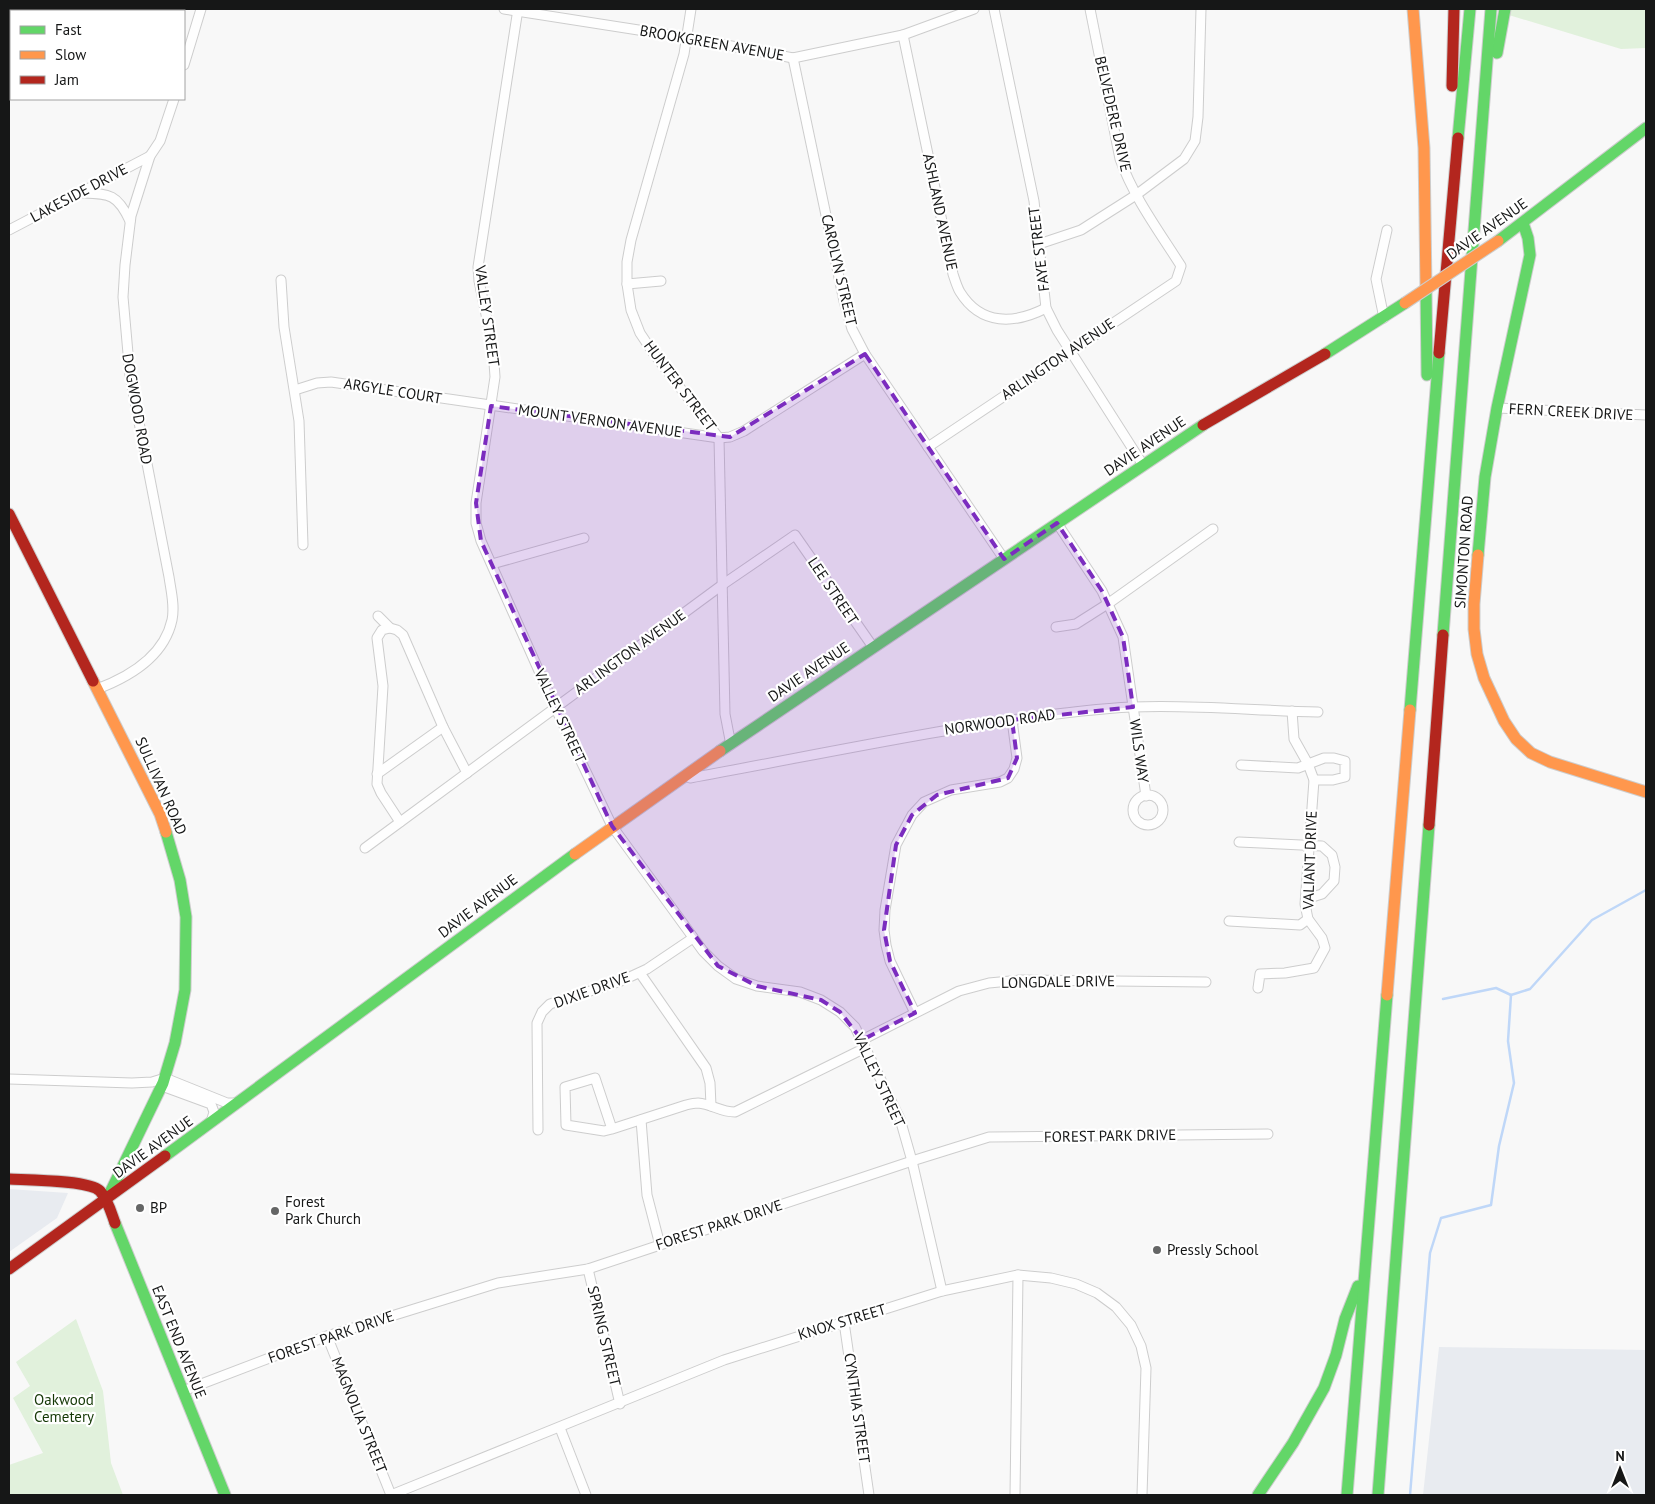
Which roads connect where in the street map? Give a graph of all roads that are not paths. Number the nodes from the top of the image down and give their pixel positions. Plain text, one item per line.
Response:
1 (201, 9) edge
2 (504, 9) edge
3 (690, 9) edge
4 (974, 9) edge
5 (994, 9) edge
6 (1090, 9) edge
7 (1201, 9) edge
8 (1413, 9) edge
9 (1454, 9) edge
10 (1470, 9) edge
11 (518, 10) edge
12 (1490, 10) edge
13 (1504, 14) edge
14 (903, 36) junction
15 (686, 38) junction
16 (793, 58) junction
17 (185, 62) edge
18 (174, 100) edge
19 (1646, 128) edge
20 (1480, 154) junction
21 (150, 156) junction
22 (80, 193) junction
23 (1136, 195) junction
24 (130, 221) junction
25 (1523, 222) junction
26 (9, 230) edge
27 (1388, 230) dead end
28 (1039, 244) junction
29 (1447, 253) junction
30 (1181, 266) joint
31 (282, 280) dead end
32 (662, 281) dead end
33 (626, 284) junction
34 (1046, 308) junction
35 (1384, 318) junction
36 (1070, 351) junction
37 (865, 354) junction
38 (295, 390) junction
39 (491, 406) junction
40 (1496, 408) junction
41 (1646, 415) edge
42 (719, 438) junction
43 (928, 447) junction
44 (1143, 465) junction
45 (1429, 465) junction
46 (9, 514) edge
47 (1057, 523) junction
48 (1212, 529) dead end
49 (795, 535) joint
50 (584, 538) dead end
51 (303, 545) dead end
52 (1004, 559) junction
53 (492, 564) junction
54 (722, 585) junction
55 (1109, 604) junction
56 (378, 616) dead end
57 (1056, 627) dead end
58 (390, 628) junction
59 (872, 647) junction
60 (97, 689) junction
61 (555, 707) junction
62 (1133, 707) junction
63 (1292, 711) junction
64 (1318, 712) dead end
65 (1012, 720) junction
66 (443, 727) junction
67 (733, 742) junction
68 (1308, 764) junction
69 (1242, 765) dead end
70 (467, 772) junction
71 (377, 774) junction
72 (687, 774) junction
73 (1314, 780) junction
74 (1646, 792) edge
75 (1146, 796) dead end
76 (400, 822) junction
77 (612, 826) junction
78 (1239, 842) dead end
79 (1310, 845) junction
80 (365, 848) dead end
81 (1306, 899) junction
82 (1308, 919) junction
83 (1229, 921) dead end
84 (693, 938) junction
85 (640, 973) junction
86 (1206, 982) dead end
87 (1258, 988) dead end
88 (915, 1012) junction
89 (863, 1044) junction
90 (9, 1080) edge
91 (164, 1082) junction
92 (132, 1083) junction
93 (240, 1102) junction
94 (153, 1106) junction
95 (711, 1106) junction
96 (641, 1120) junction
97 (209, 1125) junction
98 (612, 1129) junction
99 (538, 1130) dead end
100 (1268, 1134) dead end
101 (912, 1161) junction
102 (9, 1178) edge
103 (106, 1200) junction
104 (660, 1245) junction
105 (9, 1269) edge
106 (588, 1269) junction
107 (1364, 1270) junction
108 (1018, 1275) junction
109 (942, 1291) junction
110 (844, 1322) junction
111 (327, 1336) junction
112 (183, 1391) junction
113 (620, 1404) junction
114 (560, 1428) junction
115 (224, 1495) edge
116 (391, 1495) edge
117 (586, 1495) edge
118 (869, 1495) edge
119 (1015, 1495) edge
120 (1142, 1495) edge
121 (1258, 1495) edge
122 (1347, 1495) edge
123 (1378, 1495) edge

1 - 17 street
2 - 11 street, BROOKGREEN AVENUE
3 - 15 street, HUNTER STREET
4 - 14 street, BROOKGREEN AVENUE
5 - 28 street, FAYE STREET
6 - 23 street, BELVEDERE DRIVE
7 - 23 street
8 - 45 main road
9 - 29 main road
10 - 29 main road
11 - 15 street, BROOKGREEN AVENUE
11 - 39 street, VALLEY STREET
12 - 20 main road
13 - 20 main road
14 - 16 street, BROOKGREEN AVENUE
14 - 34 street, ASHLAND AVENUE
15 - 16 street, BROOKGREEN AVENUE
15 - 33 street, HUNTER STREET
16 - 37 street, CAROLYN STREET
18 - 21 street, DOGWOOD ROAD
19 - 25 main road, DAVIE AVENUE
20 - 123 main road
21 - 22 street, LAKESIDE DRIVE
21 - 24 street, DOGWOOD ROAD
22 - 24 street
22 - 26 street, LAKESIDE DRIVE
23 - 28 street
23 - 30 street, BELVEDERE DRIVE
24 - 60 street, DOGWOOD ROAD
25 - 35 main road, DAVIE AVENUE, bridge
25 - 40 main road, SIMONTON ROAD
27 - 35 street
28 - 34 street, FAYE STREET
29 - 45 main road
30 - 36 street, ARLINGTON AVENUE
31 - 38 street
32 - 33 street
33 - 42 street, HUNTER STREET
34 - 36 street, FAYE STREET
35 - 44 main road, DAVIE AVENUE
36 - 43 street, ARLINGTON AVENUE
36 - 44 street, FAYE STREET
37 - 42 street, MOUNT VERNON AVENUE
37 - 43 street, CAROLYN STREET
38 - 39 street, ARGYLE COURT
38 - 51 street
39 - 42 street, MOUNT VERNON AVENUE
39 - 53 street, VALLEY STREET
40 - 41 street, FERN CREEK DRIVE
40 - 74 main road, SIMONTON ROAD
42 - 54 street, HUNTER STREET
43 - 52 street, CAROLYN STREET
44 - 47 main road, DAVIE AVENUE
45 - 107 main road
46 - 60 main road, SULLIVAN ROAD
47 - 52 main road, DAVIE AVENUE
47 - 55 street, WILS WAY
48 - 55 street
49 - 54 street, ARLINGTON AVENUE
49 - 59 street, LEE STREET
50 - 53 street
52 - 59 main road, DAVIE AVENUE
53 - 61 street, VALLEY STREET
54 - 61 street, ARLINGTON AVENUE
54 - 67 street, HUNTER STREET
55 - 57 street
55 - 62 street, WILS WAY
56 - 58 street
58 - 66 street
58 - 71 street
59 - 67 main road, DAVIE AVENUE
60 - 91 main road, SULLIVAN ROAD
61 - 70 street, ARLINGTON AVENUE
61 - 77 street, VALLEY STREET
62 - 63 street, NORWOOD ROAD
62 - 65 street, NORWOOD ROAD
62 - 75 street, WILS WAY
63 - 64 street, NORWOOD ROAD
63 - 68 street, VALIANT DRIVE
65 - 72 street, NORWOOD ROAD
65 - 88 street
66 - 70 street
66 - 71 street
67 - 72 main road, DAVIE AVENUE
68 - 69 street
68 - 73 street, VALIANT DRIVE
68 - 73 street
70 - 76 street, ARLINGTON AVENUE
71 - 76 street
72 - 77 main road, DAVIE AVENUE
73 - 79 street, VALIANT DRIVE
76 - 80 street, ARLINGTON AVENUE
77 - 84 street, VALLEY STREET
77 - 93 main road, DAVIE AVENUE
78 - 79 street
79 - 81 street, VALIANT DRIVE
79 - 81 street
81 - 82 street, VALIANT DRIVE
82 - 83 street
82 - 87 street, VALIANT DRIVE
84 - 85 street, DIXIE DRIVE
84 - 89 street, VALLEY STREET
85 - 95 street
85 - 99 street, DIXIE DRIVE
86 - 88 street, LONGDALE DRIVE
88 - 89 street, LONGDALE DRIVE
89 - 95 street, LONGDALE DRIVE
89 - 101 street, VALLEY STREET
90 - 92 street
91 - 92 street
91 - 93 street
91 - 94 main road, SULLIVAN ROAD
91 - 97 street
92 - 94 street
93 - 97 main road, DAVIE AVENUE
94 - 103 main road, SULLIVAN ROAD
95 - 96 street, LONGDALE DRIVE
96 - 98 street, LONGDALE DRIVE
96 - 104 street
97 - 103 main road, DAVIE AVENUE
98 - 98 street
100 - 101 street, FOREST PARK DRIVE
101 - 104 street, FOREST PARK DRIVE
101 - 109 street, VALLEY STREET
102 - 103 main road
103 - 105 main road, DAVIE AVENUE
103 - 112 main road, EAST END AVENUE
104 - 106 street, FOREST PARK DRIVE
106 - 111 street, FOREST PARK DRIVE
106 - 113 street, SPRING STREET
107 - 121 main road
107 - 122 main road
108 - 109 street, KNOX STREET
108 - 119 street
108 - 120 street, KNOX STREET
109 - 110 street, KNOX STREET
110 - 113 street, KNOX STREET
110 - 118 street, CYNTHIA STREET
111 - 112 street, FOREST PARK DRIVE
111 - 116 street, MAGNOLIA STREET
112 - 115 main road, EAST END AVENUE
113 - 114 street, KNOX STREET
114 - 116 street, KNOX STREET
114 - 117 street

